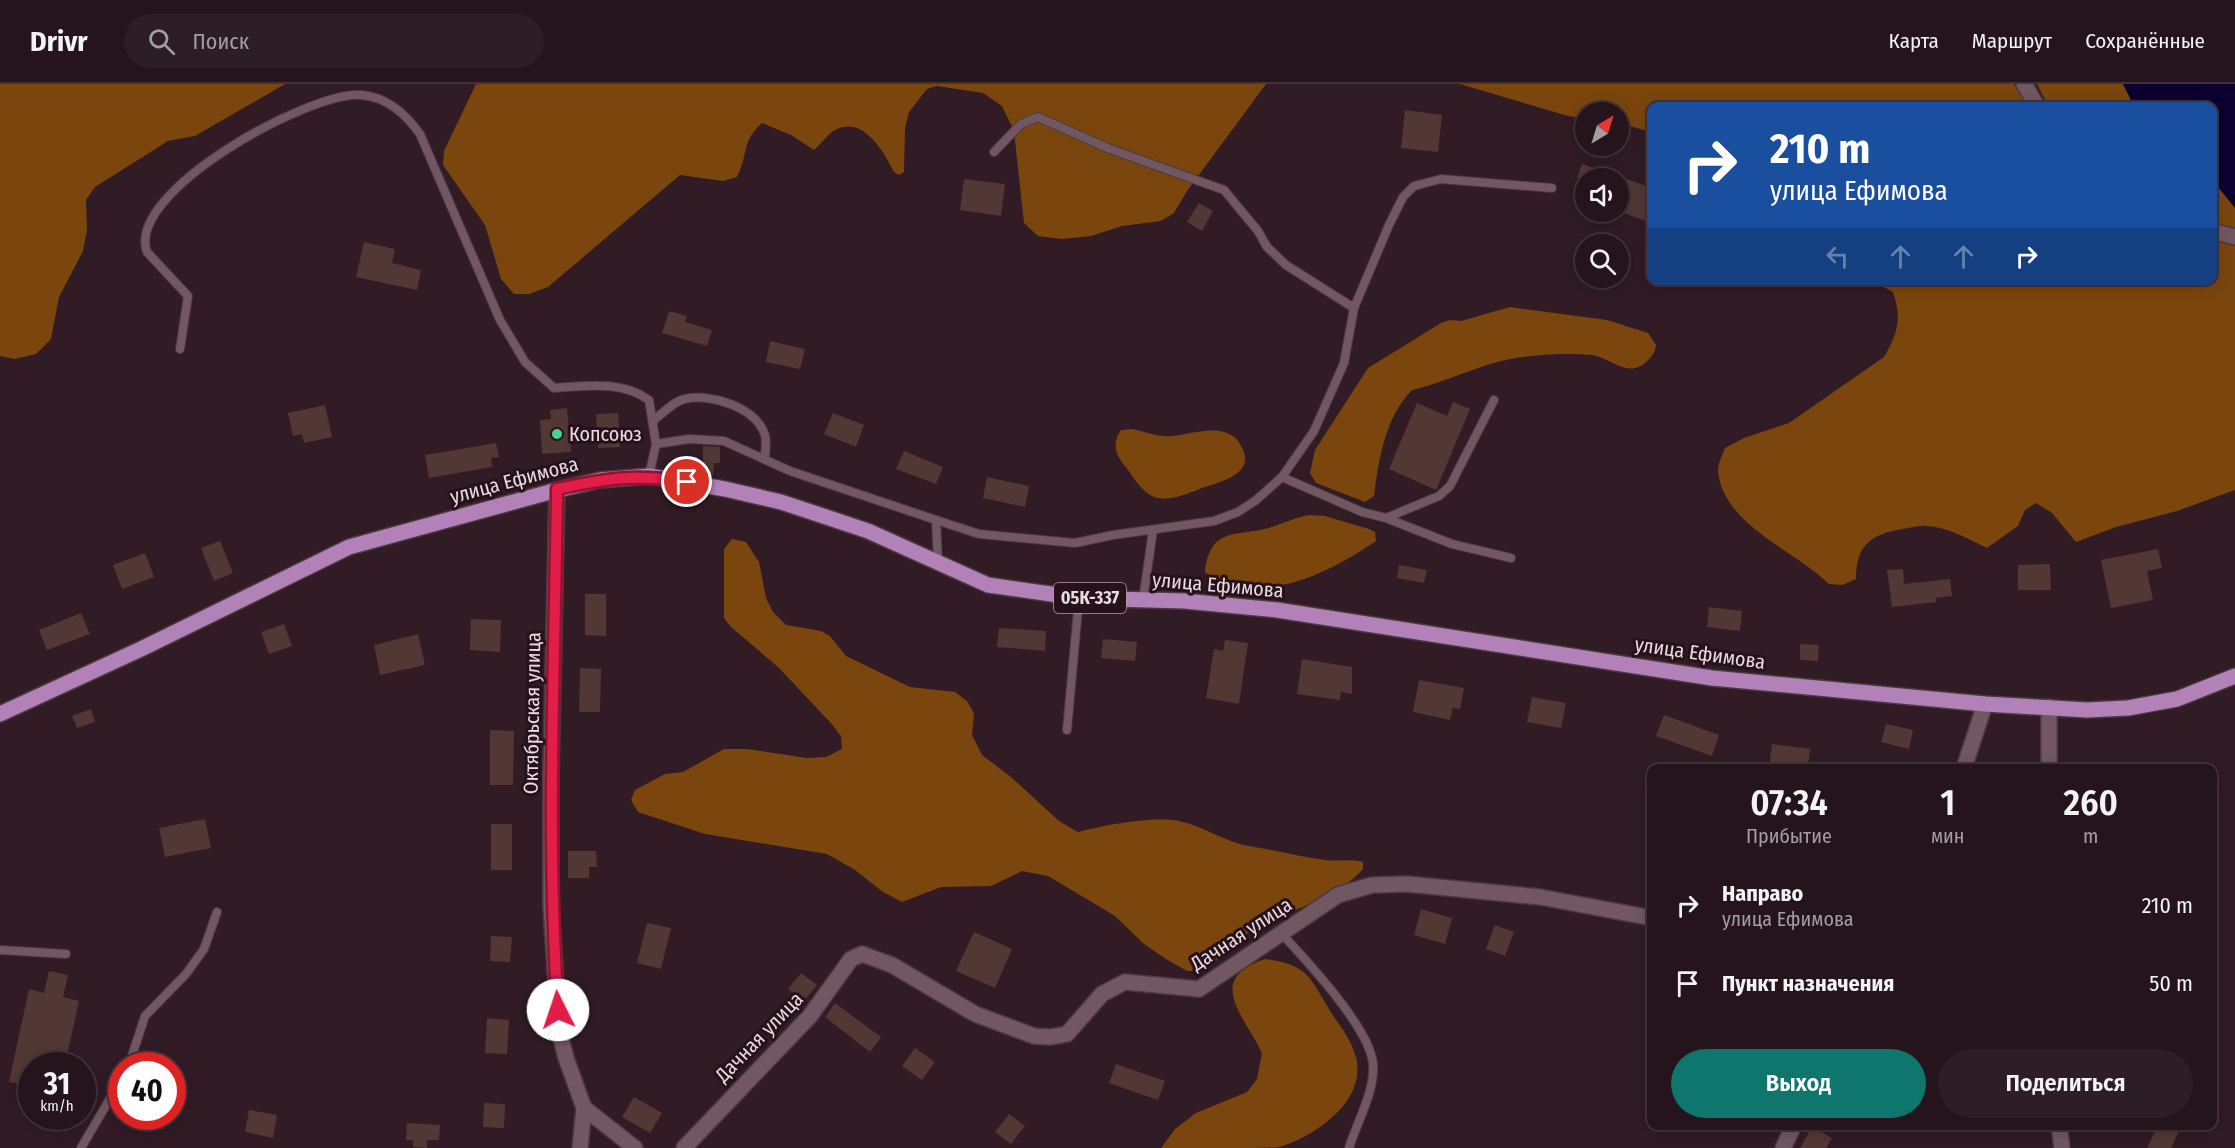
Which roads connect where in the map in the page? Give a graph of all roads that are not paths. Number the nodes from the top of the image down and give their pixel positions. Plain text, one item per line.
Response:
1 (2024, 84) edge
2 (2035, 102) edge
3 (994, 152) dead end
4 (1552, 188) dead end
5 (2217, 232) edge
6 (2235, 237) edge
7 (1354, 308) junction
8 (180, 349) dead end
9 (1494, 400) dead end
10 (654, 420) junction
11 (656, 444) junction
12 (765, 458) junction
13 (649, 476) junction
14 (1282, 477) junction
15 (557, 489) junction
16 (1386, 518) junction
17 (936, 520) junction
18 (1154, 530) junction
19 (1511, 558) dead end
20 (938, 564) junction
21 (1079, 598) junction
22 (1143, 600) junction
23 (2235, 676) edge
24 (1985, 704) junction
25 (2049, 706) junction
26 (0, 714) edge
27 (1066, 730) dead end
28 (1965, 764) edge
29 (2049, 764) edge
30 (217, 912) dead end
31 (1647, 917) edge
32 (1281, 933) junction
33 (0, 950) edge
34 (66, 954) dead end
35 (133, 1052) edge
36 (108, 1102) edge
37 (584, 1108) junction
38 (1792, 1130) edge
39 (2060, 1130) edge
40 (81, 1148) edge
41 (580, 1148) edge
42 (635, 1148) edge
43 (684, 1148) edge
44 (1349, 1148) edge
45 (1783, 1148) edge
46 (2062, 1148) edge

1 - 2 street
3 - 7 lane
4 - 7 lane
5 - 6 street
7 - 14 lane
8 - 10 lane
9 - 16 lane
10 - 11 lane
10 - 12 lane
11 - 12 lane
11 - 13 lane
12 - 17 lane
13 - 15 main road, улица Ефимова / 05К-337
13 - 20 main road, улица Ефимова / 05К-337
14 - 16 lane
14 - 18 lane
15 - 26 main road, улица Ефимова / 05К-337
15 - 37 street, Октябрьская улица
16 - 19 lane
17 - 18 lane
17 - 20 lane
18 - 22 lane
20 - 21 main road, улица Ефимова / 05К-337
21 - 22 main road, улица Ефимова / 05К-337
21 - 27 lane
22 - 24 main road, улица Ефимова / 05К-337
23 - 25 main road, улица Ефимова / 05К-337
24 - 25 main road, улица Ефимова / 05К-337
24 - 28 street
25 - 29 street
30 - 35 lane
31 - 32 street, Дачная улица
32 - 43 street, Дачная улица
32 - 44 lane
33 - 34 lane
36 - 40 lane
37 - 41 street, Октябрьская улица
37 - 42 street
38 - 45 street
39 - 46 street

